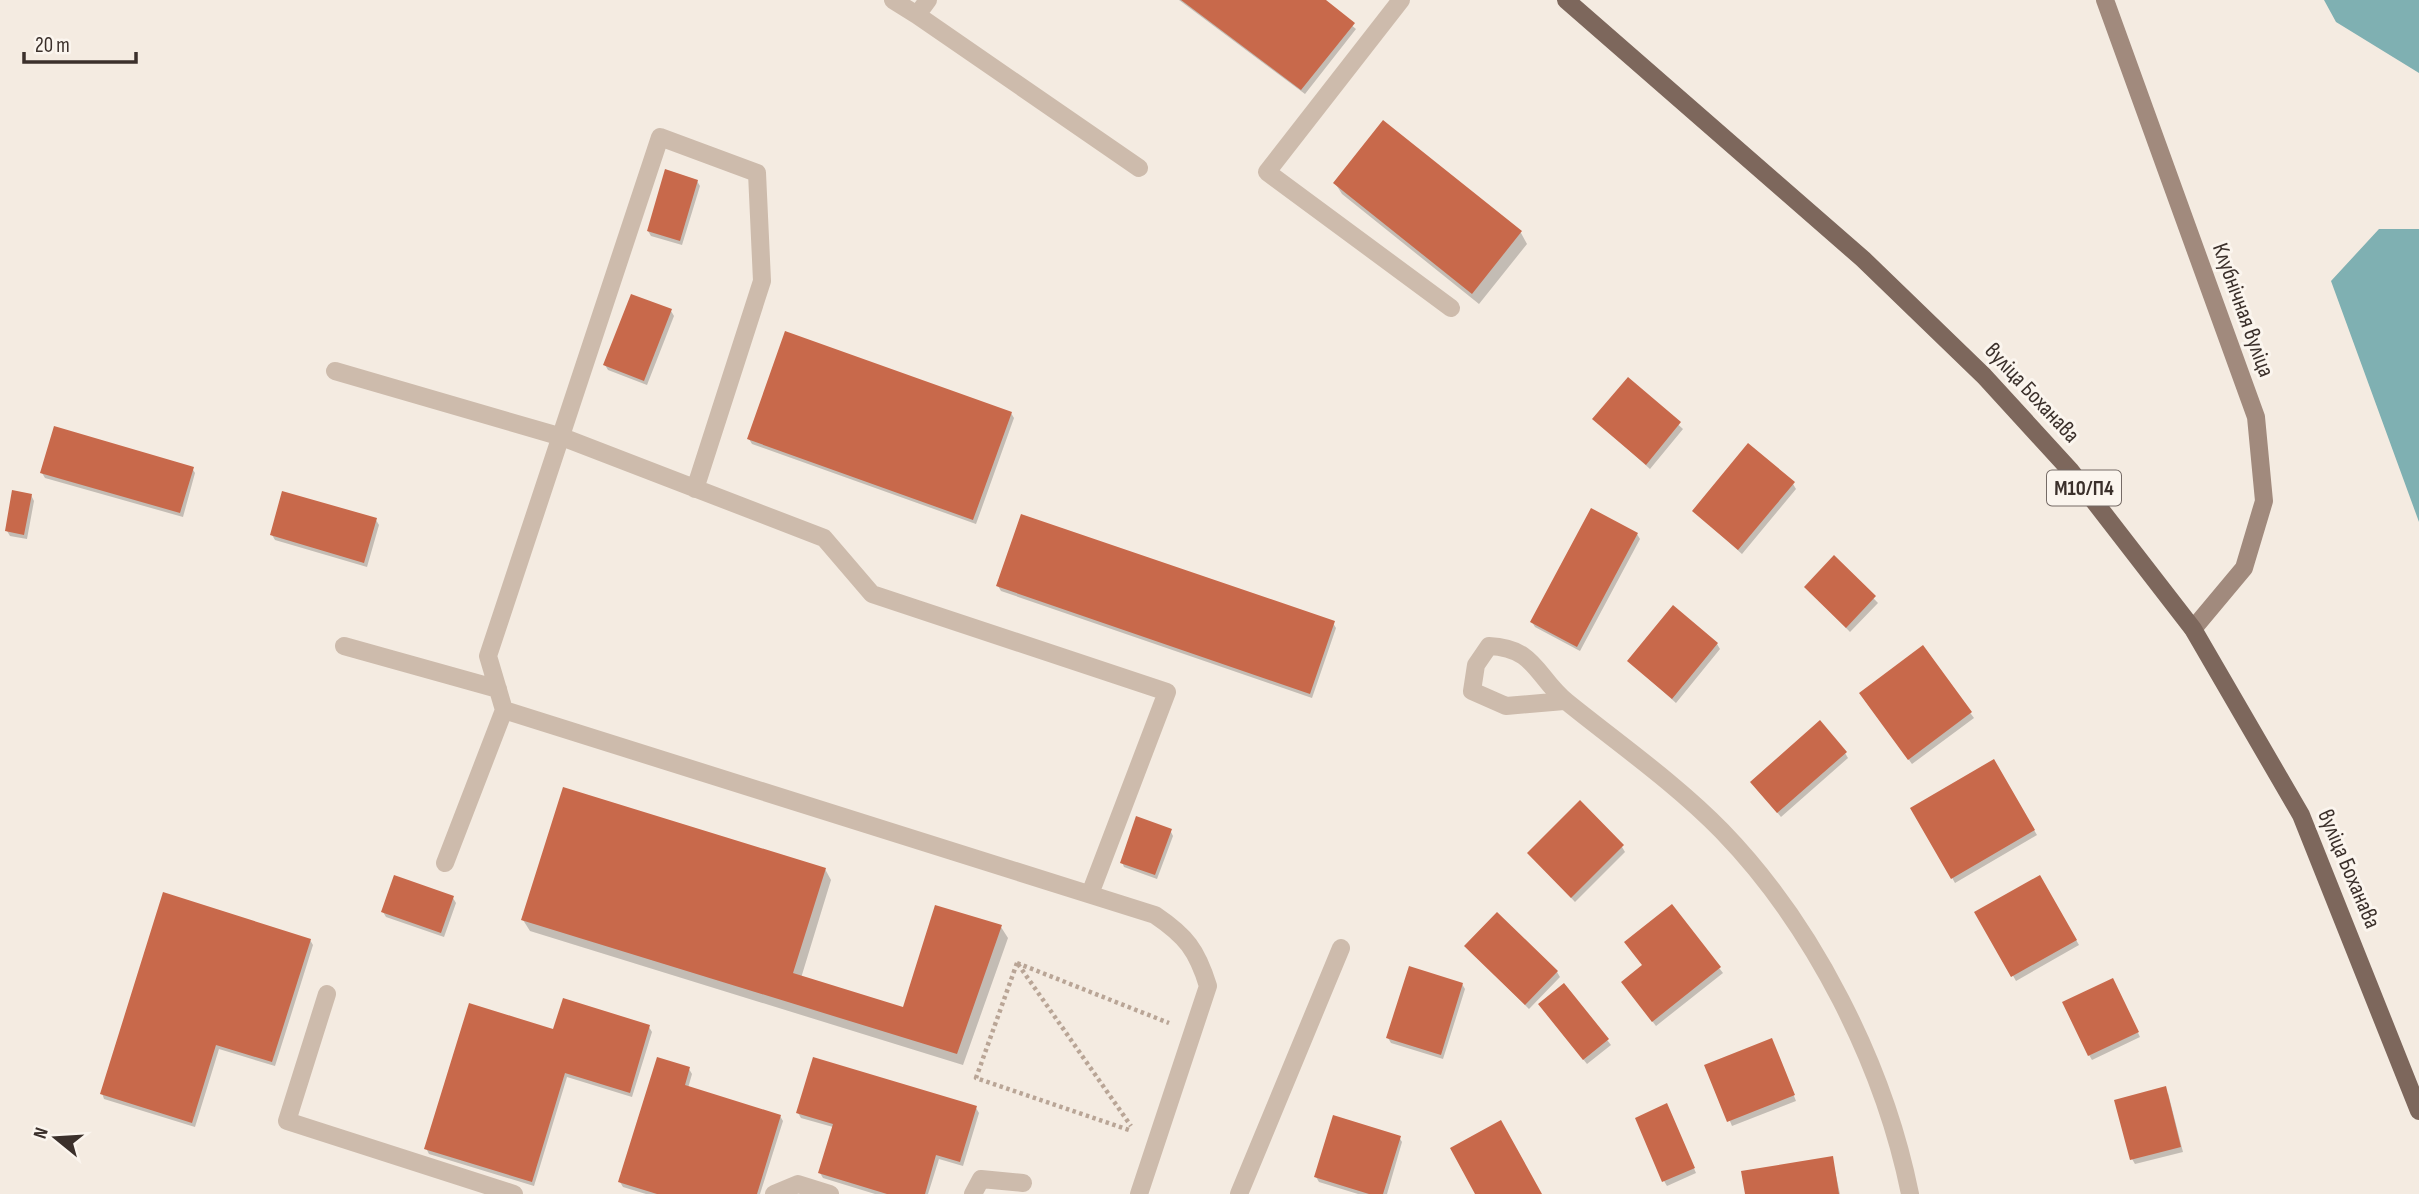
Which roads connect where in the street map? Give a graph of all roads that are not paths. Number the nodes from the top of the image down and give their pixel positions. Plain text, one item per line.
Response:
1 (893, 0) edge
2 (928, 0) edge
3 (1401, 0) edge
4 (1566, 0) edge
5 (2105, 0) edge
6 (917, 15) junction
7 (1139, 168) dead end
8 (1451, 308) dead end
9 (335, 371) dead end
10 (562, 437) junction
11 (695, 489) junction
12 (2193, 629) junction
13 (344, 646) dead end
14 (498, 690) junction
15 (1564, 701) junction
16 (504, 710) junction
17 (445, 863) dead end
18 (1090, 894) junction
19 (1342, 948) dead end
20 (327, 994) dead end
21 (2419, 1111) edge
22 (1023, 1183) dead end
23 (514, 1194) edge
24 (774, 1194) edge
25 (830, 1194) edge
26 (973, 1194) edge
27 (1139, 1194) edge
28 (1239, 1194) edge
29 (1910, 1194) edge

1 - 6 street
2 - 6 street
3 - 8 street
4 - 12 main road, вуліца Боханава / М10/П4
5 - 12 street, Клубнічная вуліца
6 - 7 street
9 - 10 street
10 - 11 street
10 - 11 street
10 - 14 street
11 - 18 street
12 - 21 main road, вуліца Боханава / М10/П4
13 - 14 street
14 - 16 street
15 - 15 street
15 - 29 street
16 - 17 street
16 - 18 street
18 - 27 street
19 - 28 street
20 - 23 street
22 - 26 street
24 - 25 street

